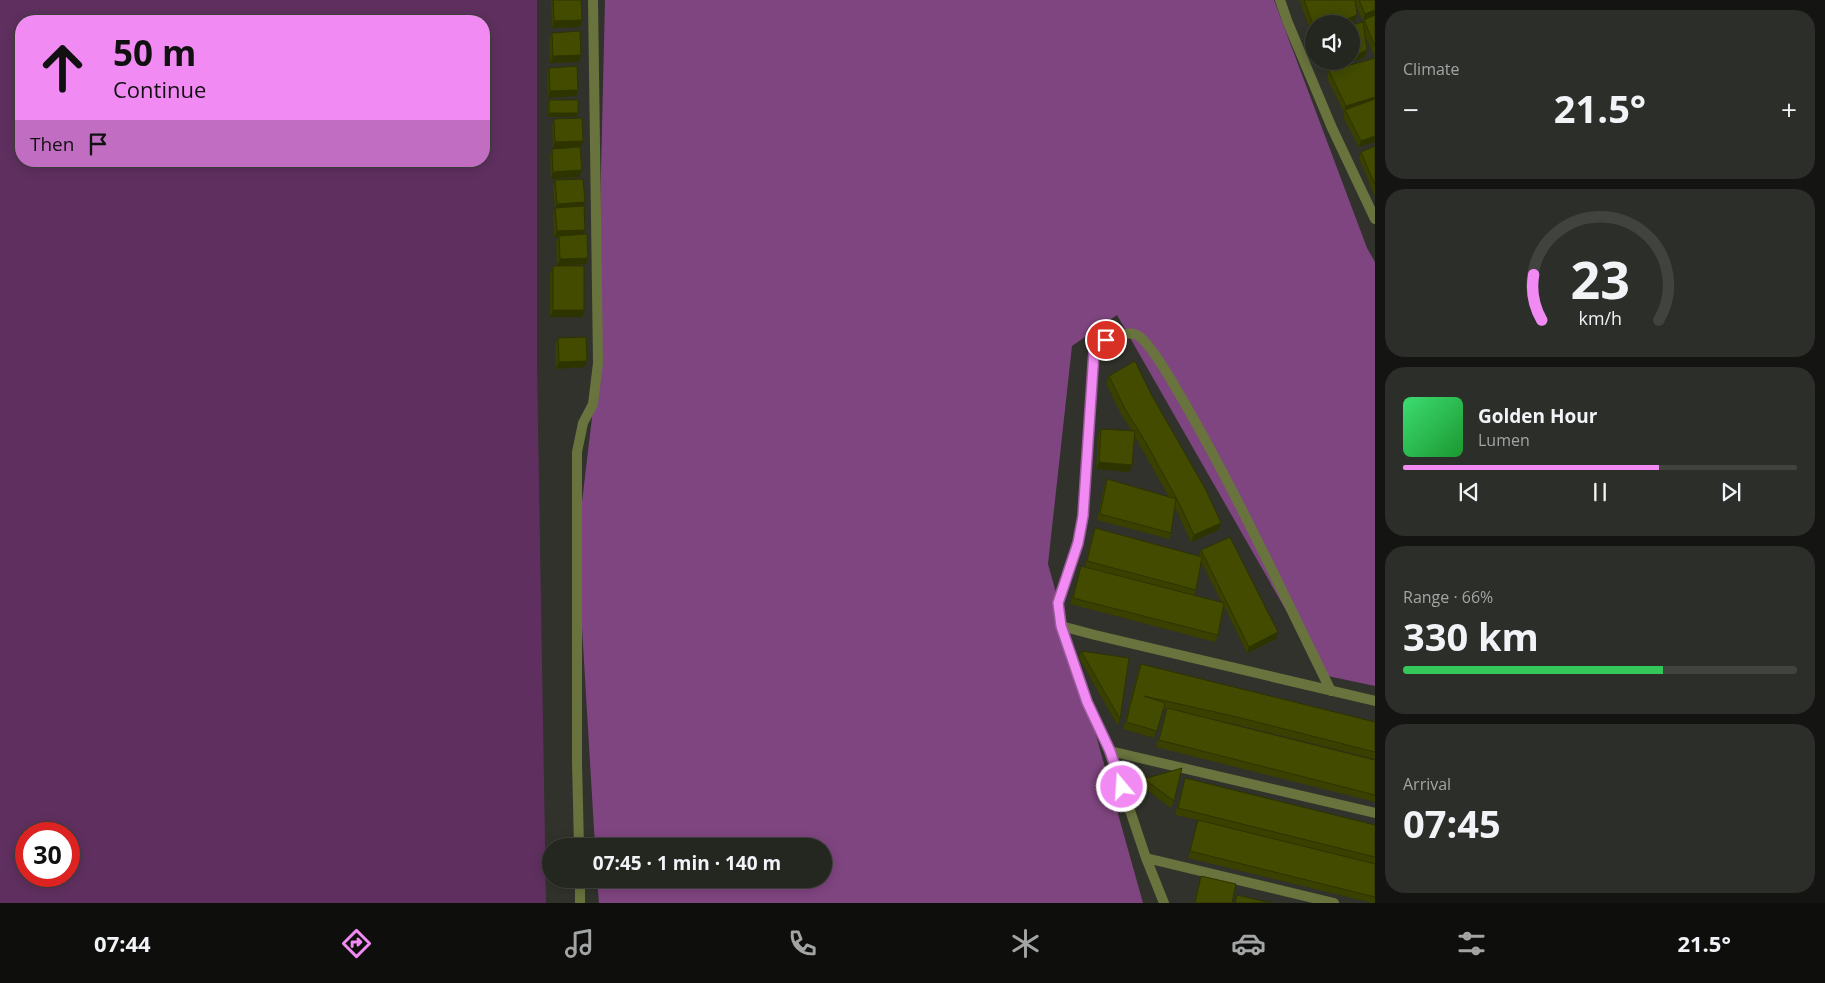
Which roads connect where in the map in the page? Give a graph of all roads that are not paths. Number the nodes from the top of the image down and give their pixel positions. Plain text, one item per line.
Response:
1 (593, 0) edge
2 (1280, 0) edge
3 (1374, 213) edge
4 (1061, 626) junction
5 (1331, 691) junction
6 (1375, 701) edge
7 (1110, 751) junction
8 (1375, 813) edge
9 (579, 838) edge
10 (1146, 858) junction
11 (580, 888) edge
12 (580, 903) edge
13 (1164, 903) edge
14 (1334, 903) edge

1 - 9 street
2 - 3 street
4 - 5 street
4 - 5 street
4 - 7 street
5 - 6 street
7 - 8 street
7 - 10 street
10 - 13 street
10 - 14 street
11 - 12 street

